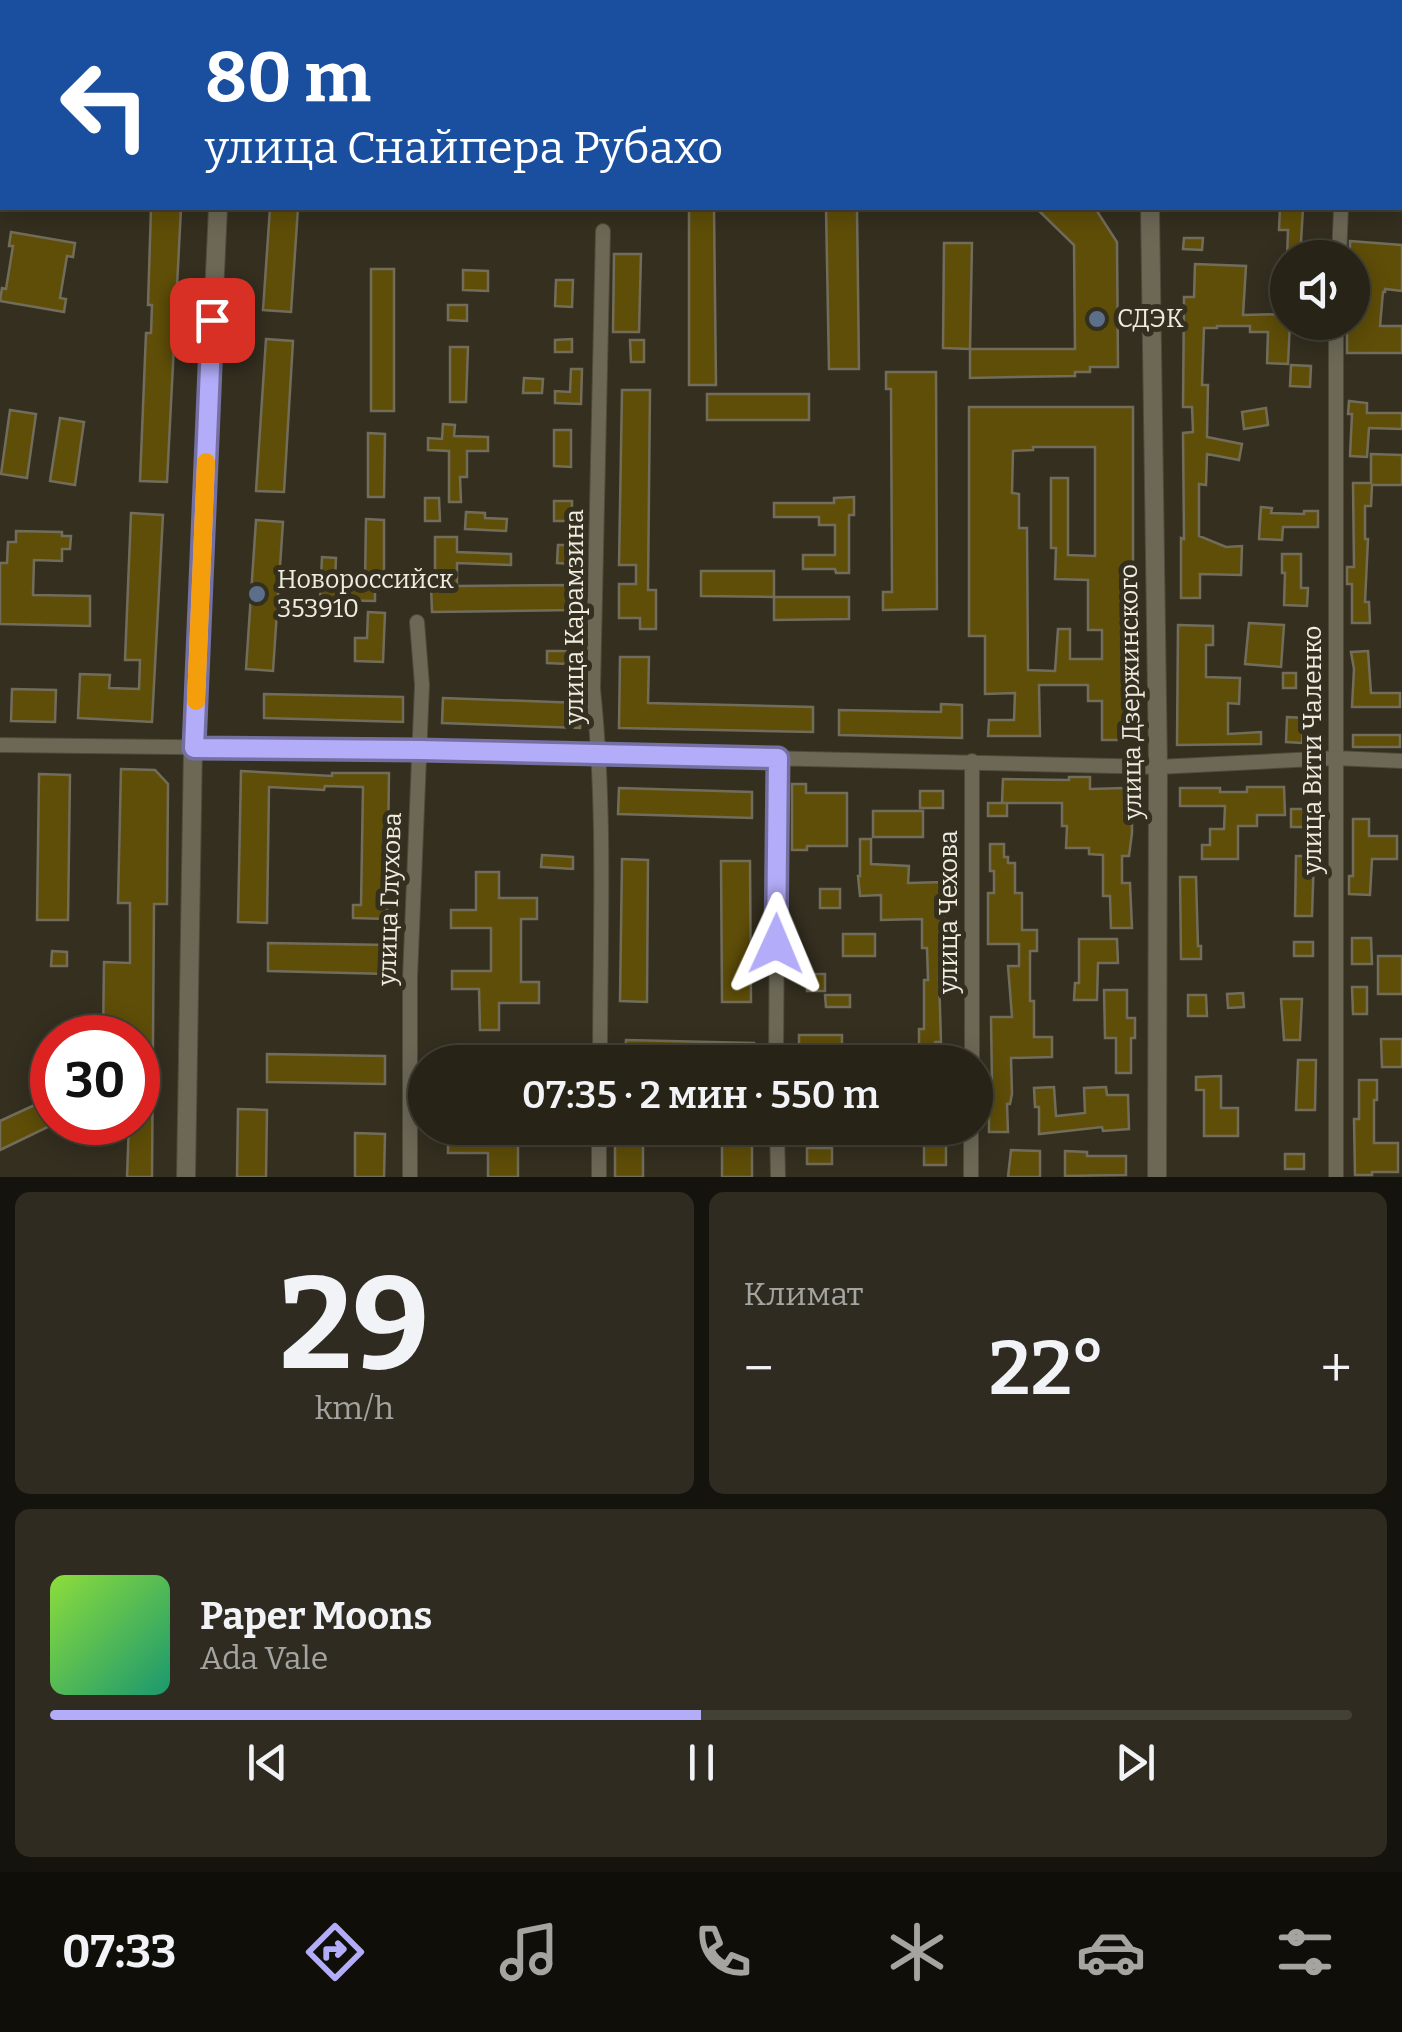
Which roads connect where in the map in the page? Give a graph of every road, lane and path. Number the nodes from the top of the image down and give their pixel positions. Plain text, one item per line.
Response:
1 (218, 210) edge
2 (1150, 210) edge
3 (1341, 210) edge
4 (603, 231) dead end
5 (1340, 240) edge
6 (1336, 340) edge
7 (417, 622) dead end
8 (0, 746) edge
9 (194, 748) junction
10 (420, 750) junction
11 (600, 753) junction
12 (778, 758) junction
13 (1335, 758) junction
14 (972, 761) junction
15 (1402, 761) edge
16 (1158, 767) junction
17 (600, 1045) edge
18 (776, 1045) edge
19 (972, 1045) edge
20 (600, 1145) edge
21 (777, 1145) edge
22 (972, 1145) edge
23 (186, 1177) edge
24 (410, 1177) edge
25 (599, 1177) edge
26 (778, 1177) edge
27 (971, 1177) edge
28 (1157, 1177) edge
29 (1336, 1177) edge

1 - 9 street
2 - 16 street, улица Дзержинского
3 - 5 street
4 - 11 street, улица Карамзина
6 - 13 street, улица Вити Чаленко
7 - 10 street, улица Глухова
8 - 9 street
9 - 10 street
9 - 23 street
10 - 11 street
10 - 24 street, улица Глухова
11 - 12 street
11 - 17 street, улица Карамзина
12 - 14 street
12 - 18 street
13 - 15 street
13 - 16 street
13 - 29 street, улица Вити Чаленко
14 - 16 street
14 - 19 street, улица Чехова
16 - 28 street, улица Дзержинского
20 - 25 street
21 - 26 street
22 - 27 street

